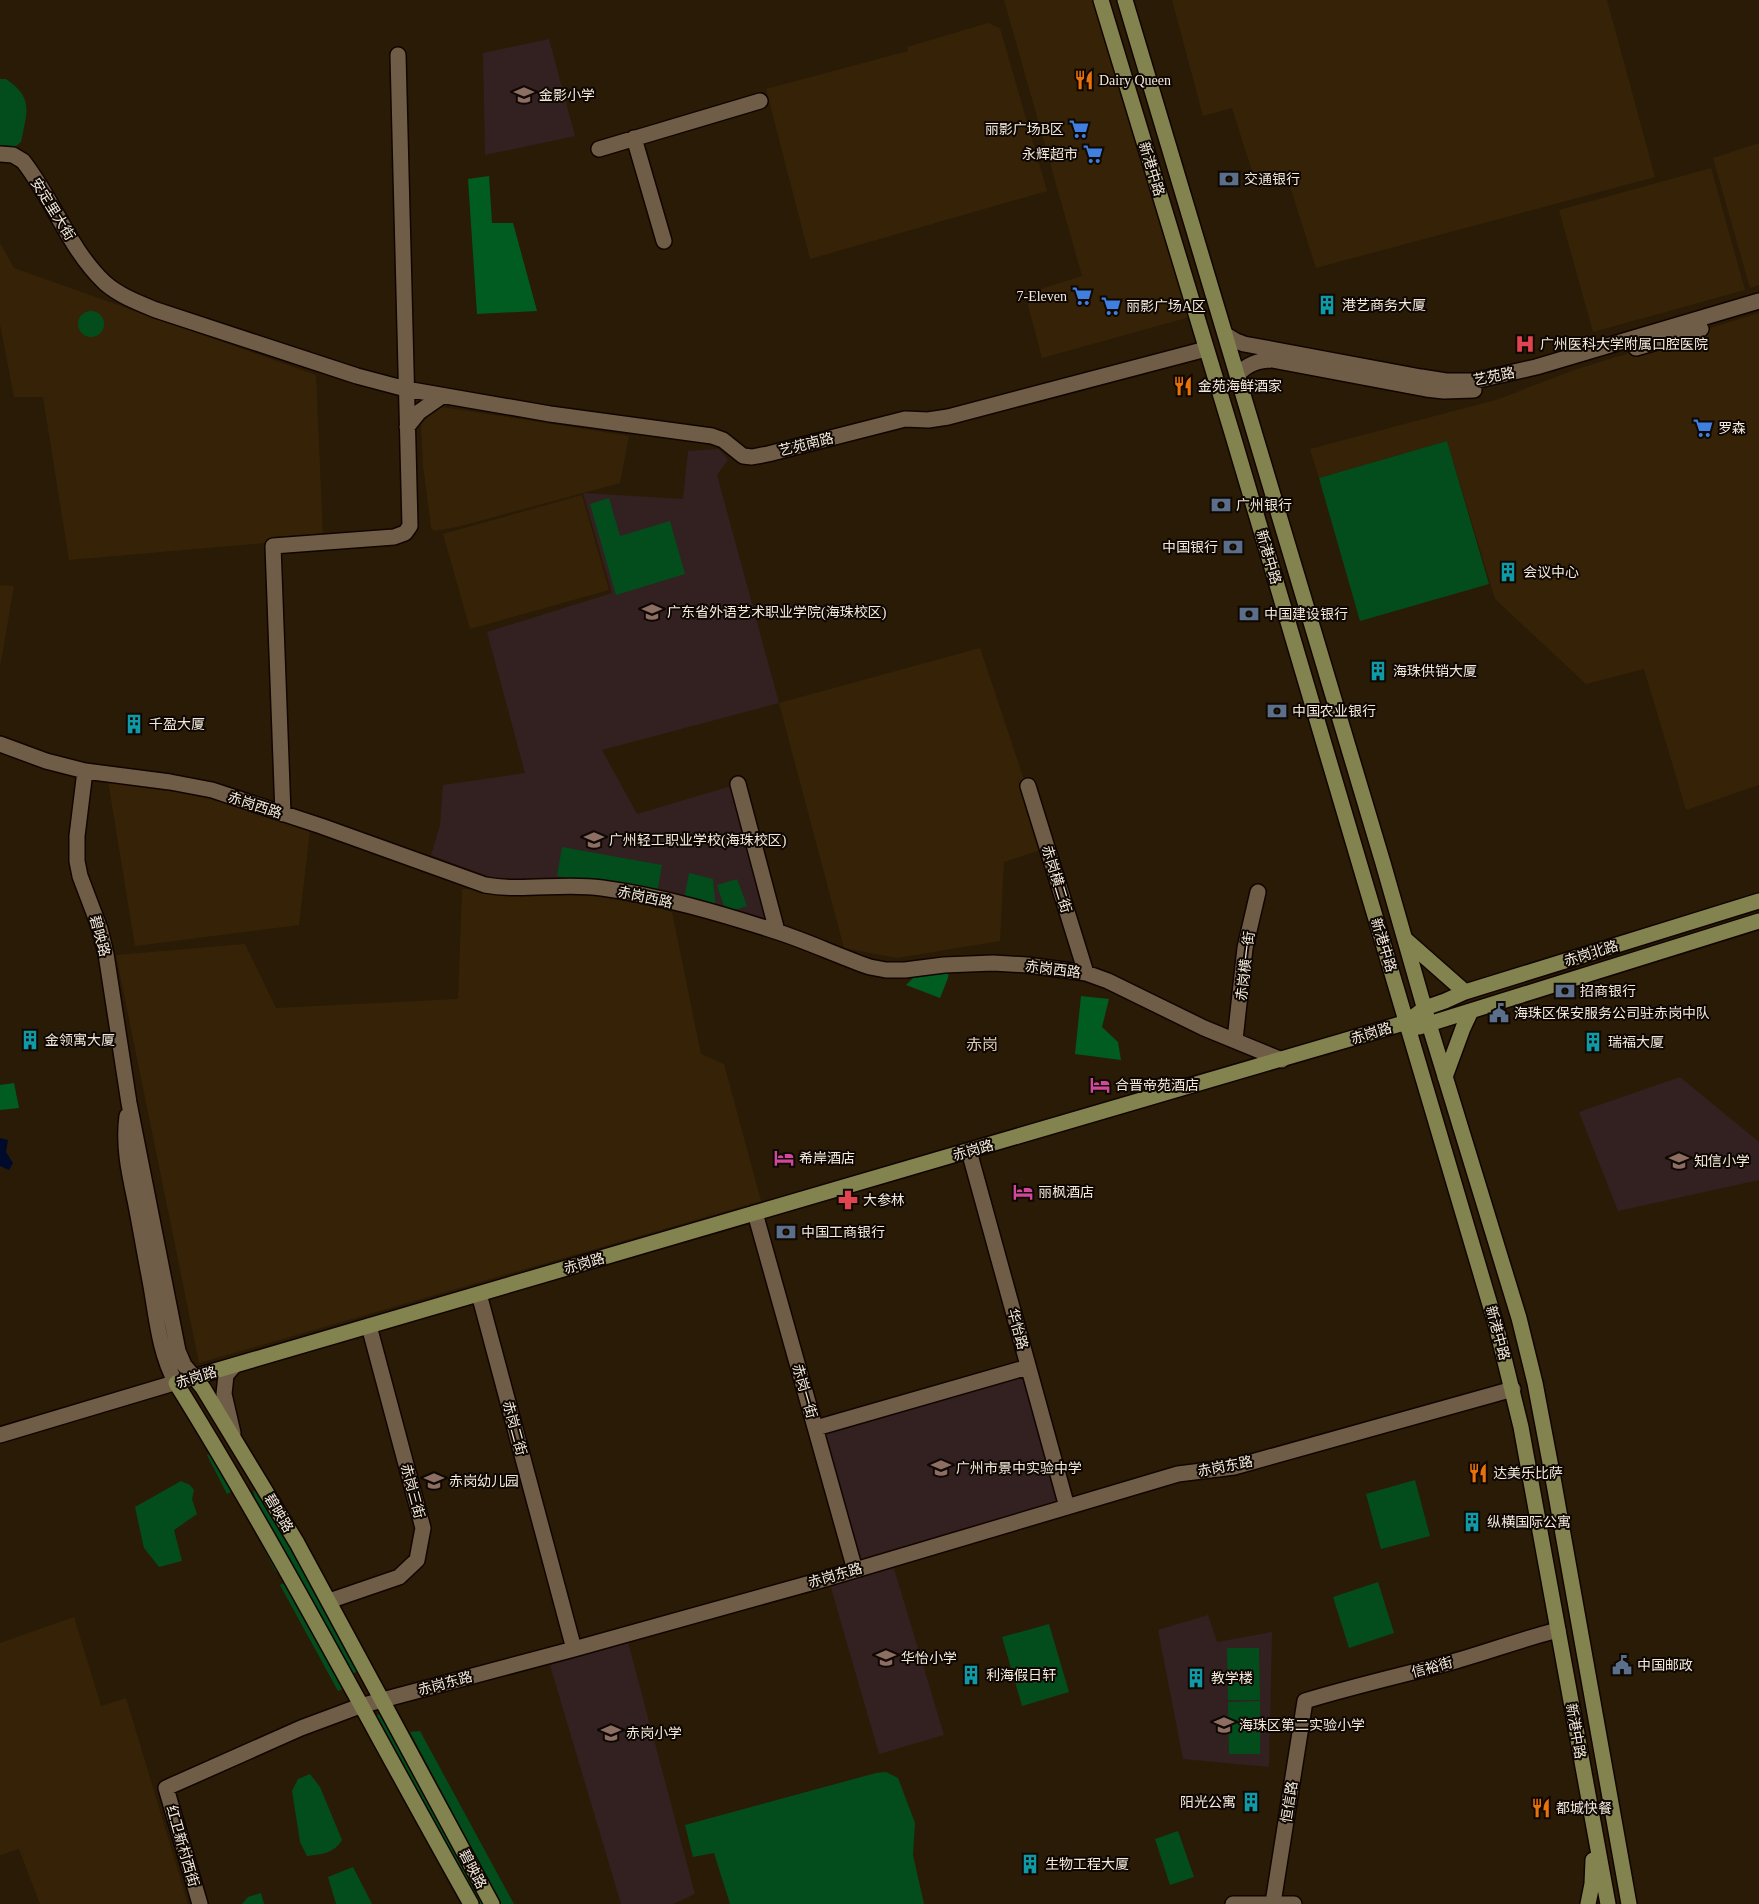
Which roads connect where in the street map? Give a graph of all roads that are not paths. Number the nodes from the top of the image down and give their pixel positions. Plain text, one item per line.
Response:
1 (1101, 0) edge
2 (1125, 0) edge
3 (398, 55) dead end
4 (760, 101) dead end
5 (634, 138) junction
6 (598, 149) dead end
7 (0, 154) edge
8 (664, 241) dead end
9 (1759, 301) edge
10 (1759, 311) edge
11 (1226, 335) junction
12 (1206, 349) junction
13 (1238, 374) junction
14 (406, 389) junction
15 (442, 396) junction
16 (407, 427) junction
17 (0, 744) edge
18 (85, 771) junction
19 (738, 784) dead end
20 (1028, 786) dead end
21 (283, 814) junction
22 (1258, 892) dead end
23 (1759, 901) edge
24 (1759, 920) edge
25 (777, 931) junction
26 (1405, 939) junction
27 (1086, 972) junction
28 (1465, 992) junction
29 (1425, 1008) junction
30 (1471, 1011) junction
31 (1429, 1024) junction
32 (1408, 1026) junction
33 (1235, 1040) junction
34 (1282, 1060) junction
35 (1445, 1077) junction
36 (1169, 1093) junction
37 (129, 1102) junction
38 (969, 1151) junction
39 (755, 1213) junction
40 (479, 1294) junction
41 (369, 1326) junction
42 (234, 1366) junction
43 (1028, 1367) junction
44 (194, 1377) junction
45 (176, 1383) junction
46 (1535, 1383) junction
47 (1513, 1389) junction
48 (1543, 1423) junction
49 (1521, 1427) junction
50 (816, 1428) junction
51 (0, 1435) edge
52 (238, 1446) junction
53 (1067, 1507) junction
54 (856, 1570) junction
55 (329, 1601) junction
56 (1558, 1630) junction
57 (574, 1649) junction
58 (382, 1700) junction
59 (1305, 1701) joint
60 (360, 1706) junction
61 (166, 1788) joint
62 (1591, 1816) junction
63 (1628, 1901) edge
64 (1273, 1903) edge
65 (1608, 1903) edge
66 (200, 1904) edge
67 (471, 1904) edge
68 (492, 1904) edge
69 (1233, 1904) edge
70 (1294, 1904) edge
71 (1588, 1904) edge

1 - 12 main road, 新港中路
2 - 11 main road, 新港中路
3 - 14 street
4 - 5 street
5 - 6 street
5 - 8 street
7 - 14 street, 安定里大街
9 - 11 street, 艺苑路
10 - 13 street, 艺苑路
11 - 13 main road, 新港中路
12 - 15 street, 艺苑南路
12 - 32 main road, 新港中路
13 - 26 main road, 新港中路
14 - 15 street, 艺苑南路
14 - 16 street
15 - 16 street
16 - 21 street
17 - 18 street, 赤岗西路
18 - 21 street, 赤岗西路
18 - 37 street, 碧映路
19 - 25 street
20 - 27 street, 赤岗横二街
21 - 25 street, 赤岗西路
22 - 33 street, 赤岗横一街
23 - 28 main road, 赤岗北路
24 - 30 main road, 赤岗北路
25 - 27 street, 赤岗西路
26 - 28 main road
26 - 29 main road, 新港中路
27 - 33 street, 赤岗西路
28 - 29 main road, 赤岗北路
29 - 31 main road, 新港中路
29 - 32 main road, 赤岗路
30 - 31 main road, 赤岗北路
30 - 35 main road
31 - 32 main road, 赤岗路
31 - 35 main road, 新港中路
32 - 34 main road, 赤岗路
32 - 36 main road, 赤岗路
32 - 47 main road, 新港中路
33 - 34 street, 赤岗西路
34 - 36 main road, 赤岗路
35 - 46 main road, 新港中路
36 - 38 main road, 赤岗路
37 - 44 street, 碧映路
37 - 45 street, 碧映路
38 - 39 main road, 赤岗路
38 - 43 street, 华怡路
39 - 40 main road, 赤岗路
39 - 50 street, 赤岗一街
40 - 41 main road, 赤岗路
40 - 57 street, 赤岗二街
41 - 42 main road, 赤岗路
41 - 55 street, 赤岗三街
42 - 44 main road, 赤岗路
42 - 52 street
43 - 50 street
43 - 53 street, 华怡路
44 - 45 street, 赤岗路
44 - 52 main road, 碧映路
45 - 51 street, 赤岗路
45 - 60 main road, 碧映路
46 - 47 main road
46 - 48 main road, 新港中路
47 - 49 main road, 新港中路
47 - 53 street, 赤岗东路
48 - 49 main road
48 - 63 main road, 新港中路
49 - 56 main road, 新港中路
50 - 54 street, 赤岗一街
52 - 55 main road, 碧映路
53 - 54 street, 赤岗东路
54 - 57 street, 赤岗东路
55 - 58 main road, 碧映路
56 - 59 street, 信裕街
56 - 62 main road, 新港中路
57 - 58 street, 赤岗东路
58 - 60 street, 赤岗东路
58 - 68 main road, 碧映路
59 - 64 street, 恒信路
60 - 61 street, 赤岗东路
60 - 67 main road, 碧映路
61 - 66 street, 红卫新村西街
62 - 65 main road, 新港中路
62 - 71 main road
63 - 65 main road
64 - 69 street
64 - 70 street

